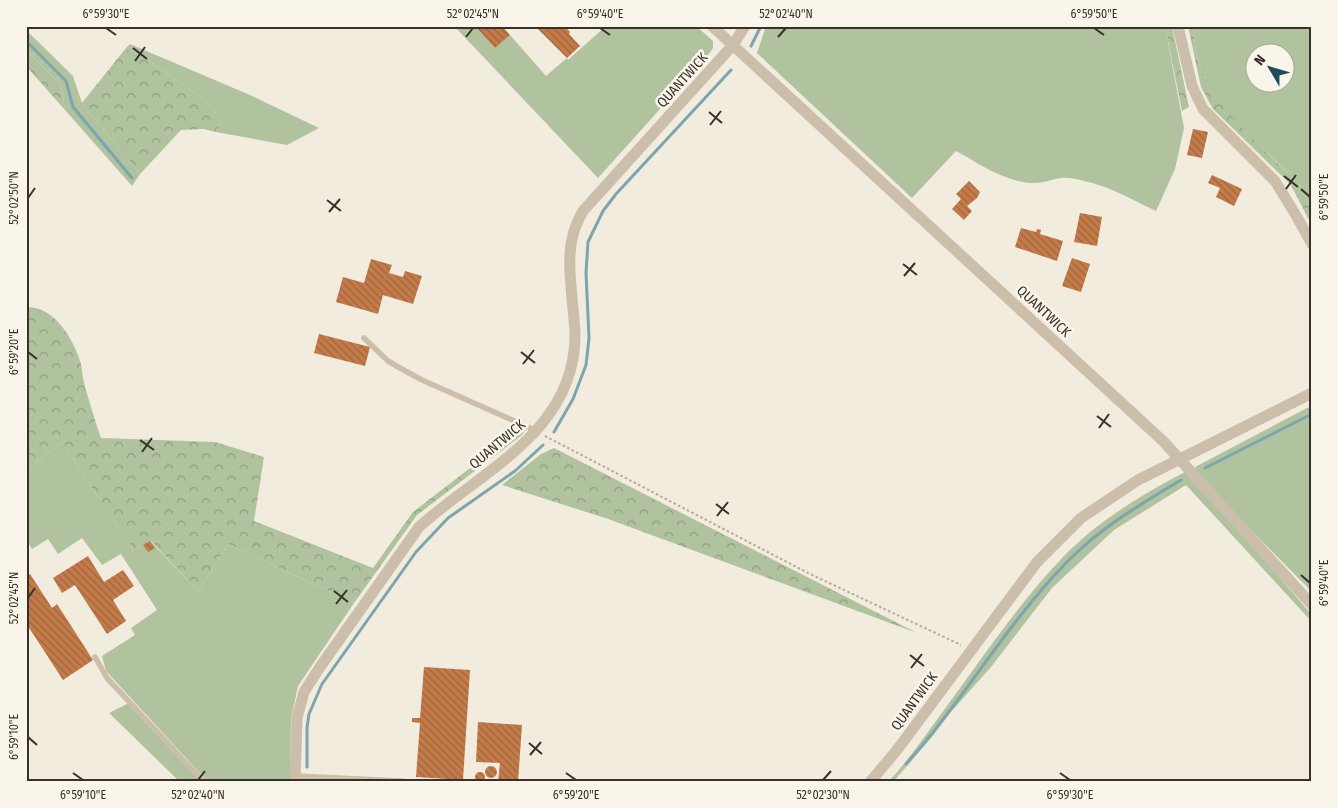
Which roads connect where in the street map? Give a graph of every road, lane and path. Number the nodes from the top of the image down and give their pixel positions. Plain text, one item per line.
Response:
1 (712, 26) edge
2 (746, 26) edge
3 (1178, 26) edge
4 (733, 45) junction
5 (1312, 244) edge
6 (364, 338) dead end
7 (1310, 399) edge
8 (537, 432) junction
9 (1179, 459) junction
10 (1312, 605) edge
11 (971, 650) junction
12 (95, 657) dead end
13 (295, 779) edge
14 (402, 781) edge
15 (204, 782) edge
16 (870, 782) edge

1 - 4 street, QUANTWICK
2 - 4 street, QUANTWICK
3 - 5 street
4 - 8 street, QUANTWICK
4 - 9 street, QUANTWICK
6 - 8 lane
7 - 9 street, QUANTWICK
8 - 11 path
8 - 13 street, QUANTWICK
9 - 10 street, QUANTWICK
9 - 11 street, QUANTWICK
11 - 16 street, QUANTWICK
12 - 15 lane
13 - 14 lane

